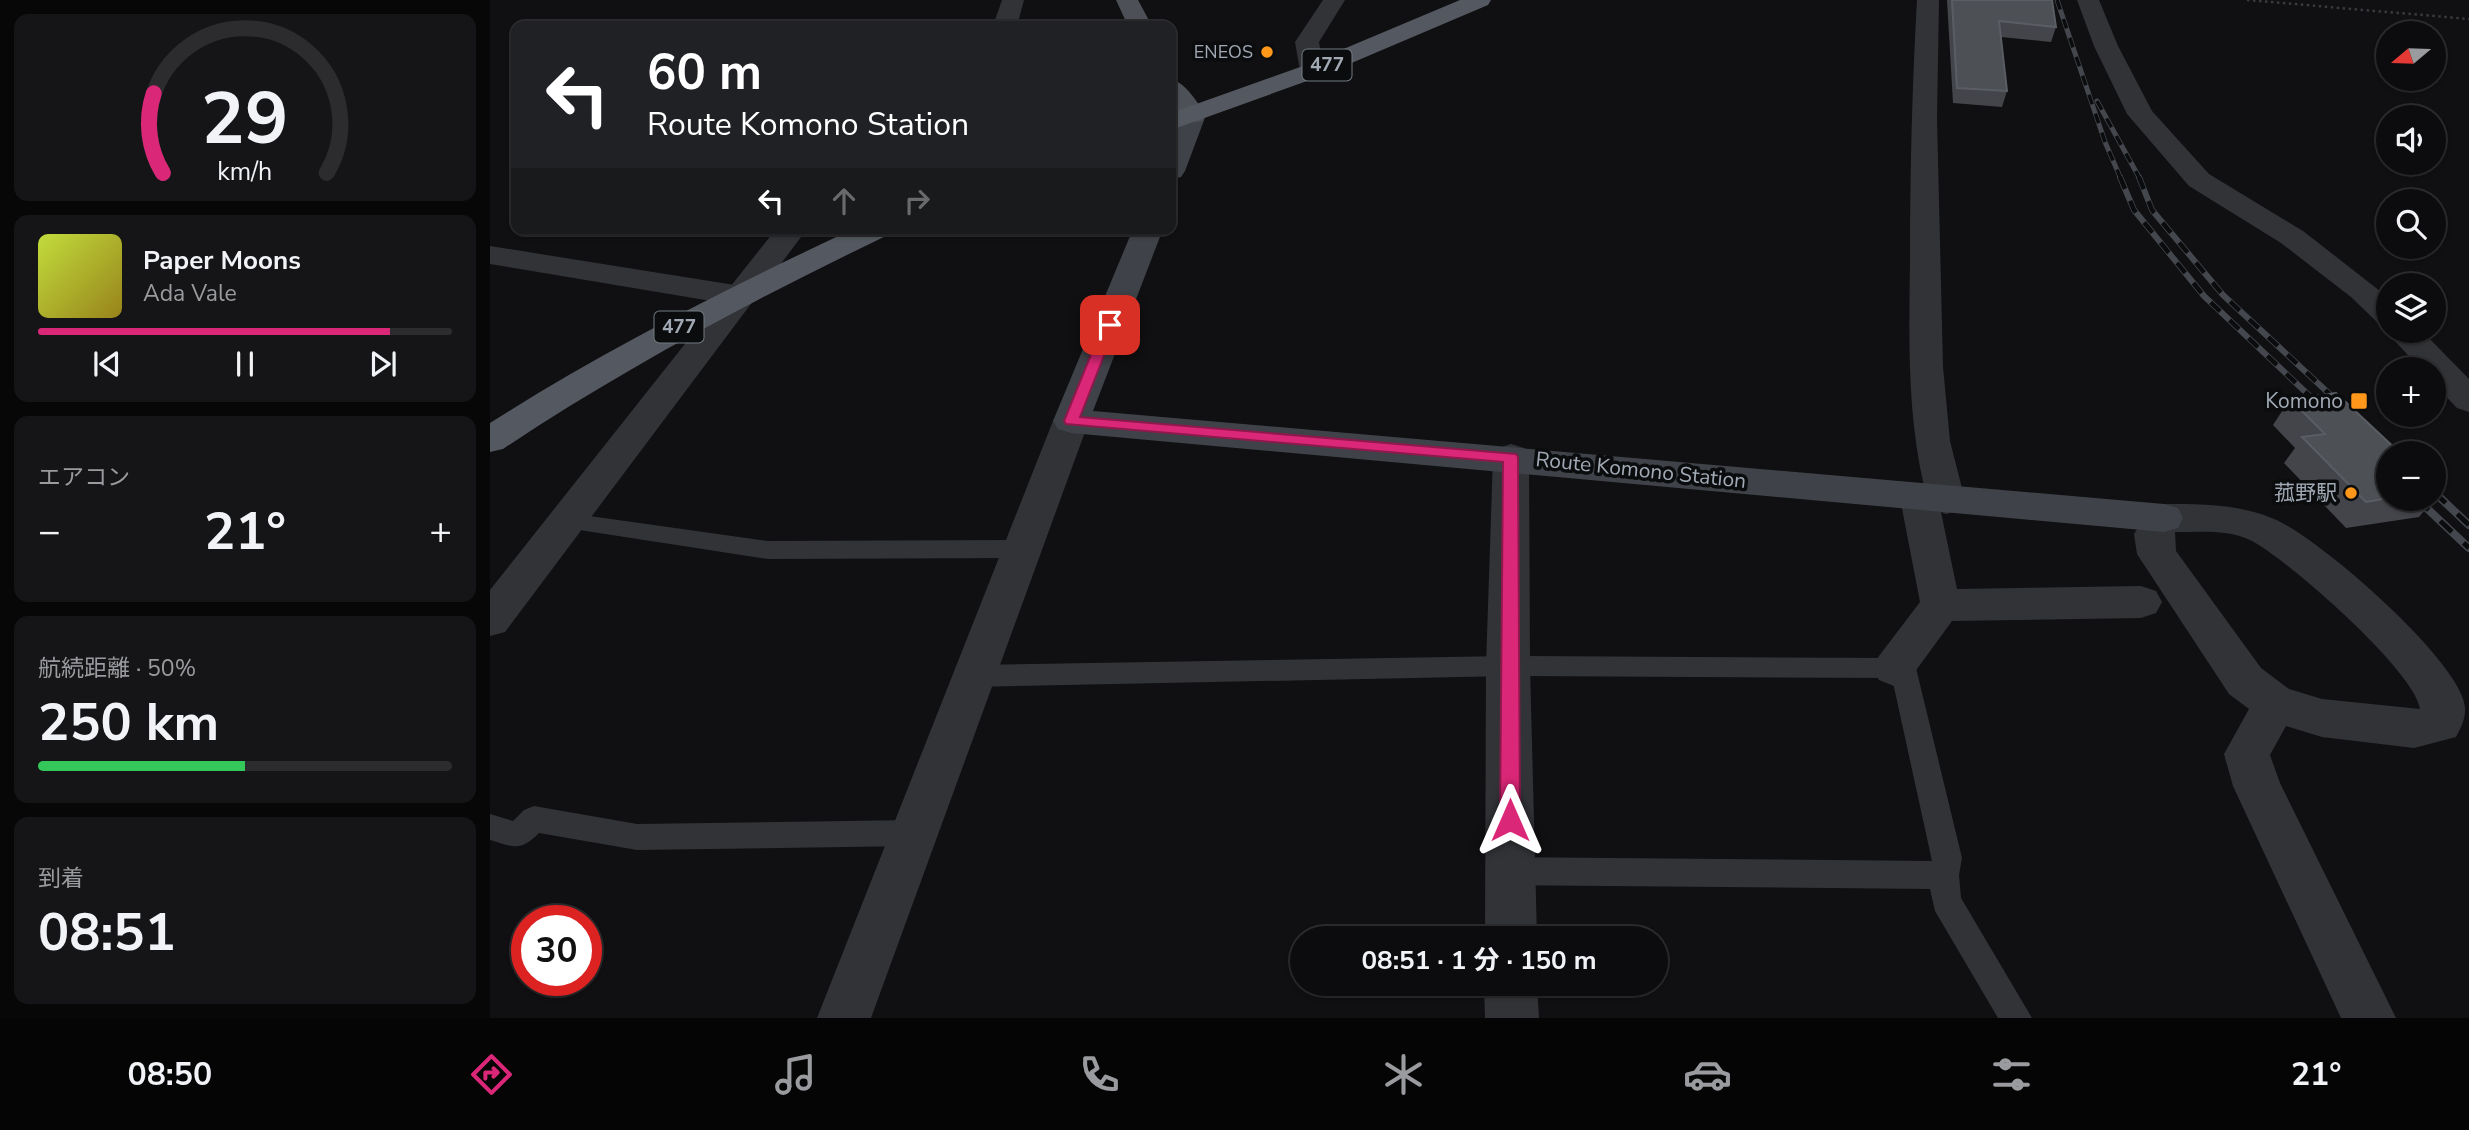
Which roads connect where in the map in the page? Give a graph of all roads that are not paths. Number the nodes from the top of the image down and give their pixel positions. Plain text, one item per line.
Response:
1 (1013, 0) edge
2 (1127, 0) edge
3 (1334, 0) edge
4 (1480, 0) edge
5 (1927, 0) edge
6 (2088, 0) edge
7 (1007, 21) edge
8 (1138, 21) edge
9 (1312, 71) junction
10 (1176, 102) edge
11 (1182, 119) edge
12 (1176, 147) edge
13 (787, 235) edge
14 (865, 235) edge
15 (1146, 235) edge
16 (490, 256) edge
17 (741, 296) junction
18 (2376, 303) edge
19 (2415, 343) edge
20 (2469, 400) edge
21 (1071, 421) junction
22 (490, 440) edge
23 (1511, 457) junction
24 (1933, 499) junction
25 (2164, 518) junction
26 (568, 521) junction
27 (1022, 549) junction
28 (2141, 602) dead end
29 (1941, 605) junction
30 (490, 620) edge
31 (1898, 663) junction
32 (1508, 666) junction
33 (973, 676) junction
34 (2275, 704) junction
35 (2455, 729) edge
36 (490, 827) edge
37 (914, 833) junction
38 (1510, 870) junction
39 (1944, 874) junction
40 (1511, 926) edge
41 (1511, 996) edge
42 (844, 1018) edge
43 (1512, 1018) edge
44 (2016, 1018) edge
45 (2369, 1018) edge

1 - 7 street
2 - 8 main road
3 - 9 street
4 - 9 highway, 477
5 - 24 street
6 - 18 street
9 - 11 highway, 477
10 - 11 main road
11 - 12 main road
13 - 17 street
14 - 17 highway, 477
15 - 21 main road
16 - 17 street
17 - 22 highway, 477
17 - 26 street
19 - 20 street
21 - 23 main road, Route Komono Station
21 - 27 street
23 - 24 main road, Route Komono Station
23 - 32 street
24 - 25 main road, Route Komono Station
24 - 29 street
25 - 34 street
25 - 35 street
26 - 27 lane
26 - 30 street
27 - 33 street
28 - 29 street
29 - 31 street
31 - 32 lane
31 - 39 lane
32 - 33 lane
32 - 38 street
33 - 37 street
34 - 35 street
34 - 45 street
36 - 37 lane
37 - 42 street
38 - 39 lane
38 - 40 street
39 - 44 lane
41 - 43 street

